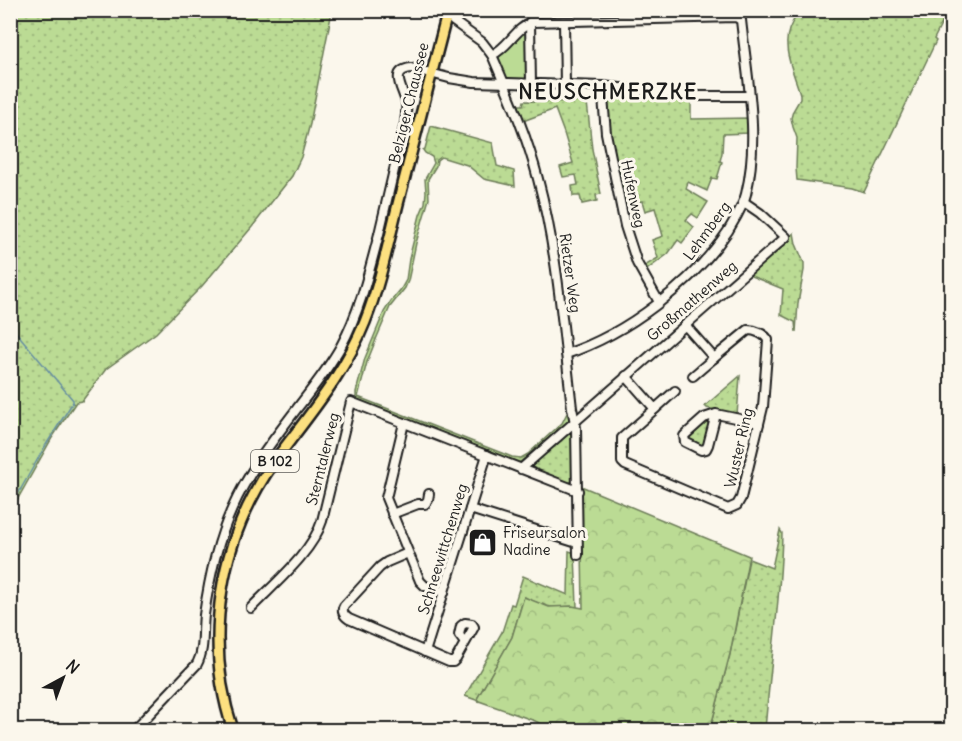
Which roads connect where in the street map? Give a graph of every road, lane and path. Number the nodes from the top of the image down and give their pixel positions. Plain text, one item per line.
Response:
1 (441, 10) edge
2 (448, 10) edge
3 (453, 21) dead end
4 (564, 21) junction
5 (530, 22) junction
6 (492, 55) junction
7 (429, 73) junction
8 (504, 82) junction
9 (531, 84) junction
10 (565, 85) junction
11 (602, 86) junction
12 (749, 96) junction
13 (744, 202) junction
14 (659, 302) junction
15 (686, 325) junction
16 (566, 354) junction
17 (714, 358) junction
18 (626, 376) junction
19 (693, 376) dead end
20 (675, 391) dead end
21 (655, 409) junction
22 (716, 414) junction
23 (575, 421) junction
24 (404, 423) junction
25 (759, 423) junction
26 (487, 455) junction
27 (521, 469) junction
28 (578, 491) junction
29 (429, 494) dead end
30 (470, 509) junction
31 (392, 514) junction
32 (578, 543) junction
33 (408, 553) junction
34 (578, 555) dead end
35 (444, 591) junction
36 (251, 608) dead end
37 (465, 642) dead end
38 (425, 652) junction
39 (134, 730) edge
40 (233, 730) edge

1 - 7 main road, Belziger Chaussee / B 102
2 - 7 main road, Belziger Chaussee / B 102
3 - 6 street, Rietzer Weg
4 - 5 street
4 - 10 street
4 - 12 street, Lehmberg
5 - 6 street
5 - 9 street
6 - 8 street, Rietzer Weg
7 - 8 street
7 - 39 street
7 - 40 main road, Belziger Chaussee / B 102
8 - 9 street
8 - 16 street, Rietzer Weg
9 - 10 street
10 - 11 street
11 - 12 street
11 - 14 street, Hufenweg
12 - 13 street, Lehmberg
13 - 14 street, Lehmberg
13 - 15 street, Großmathenweg
14 - 16 street, Lehmberg
15 - 17 street
15 - 18 street, Großmathenweg
16 - 23 street, Rietzer Weg
17 - 19 street, Wuster Ring
17 - 25 street, Wuster Ring
18 - 21 street
18 - 23 street, Großmathenweg
20 - 21 street, Wuster Ring
21 - 25 street, Wuster Ring
22 - 22 street
22 - 25 street
23 - 27 street
23 - 28 street, Rietzer Weg
24 - 26 street, Sterntalerweg
24 - 31 street
24 - 36 street, Sterntalerweg
26 - 27 street, Sterntalerweg
26 - 30 street, Schneewittchenweg
27 - 28 street, Sterntalerweg
28 - 32 street, Rietzer Weg
29 - 31 street
30 - 32 street
30 - 35 street, Schneewittchenweg
31 - 33 street
32 - 34 street, Rietzer Weg
33 - 35 street
33 - 38 street
35 - 38 street, Schneewittchenweg
37 - 38 street

